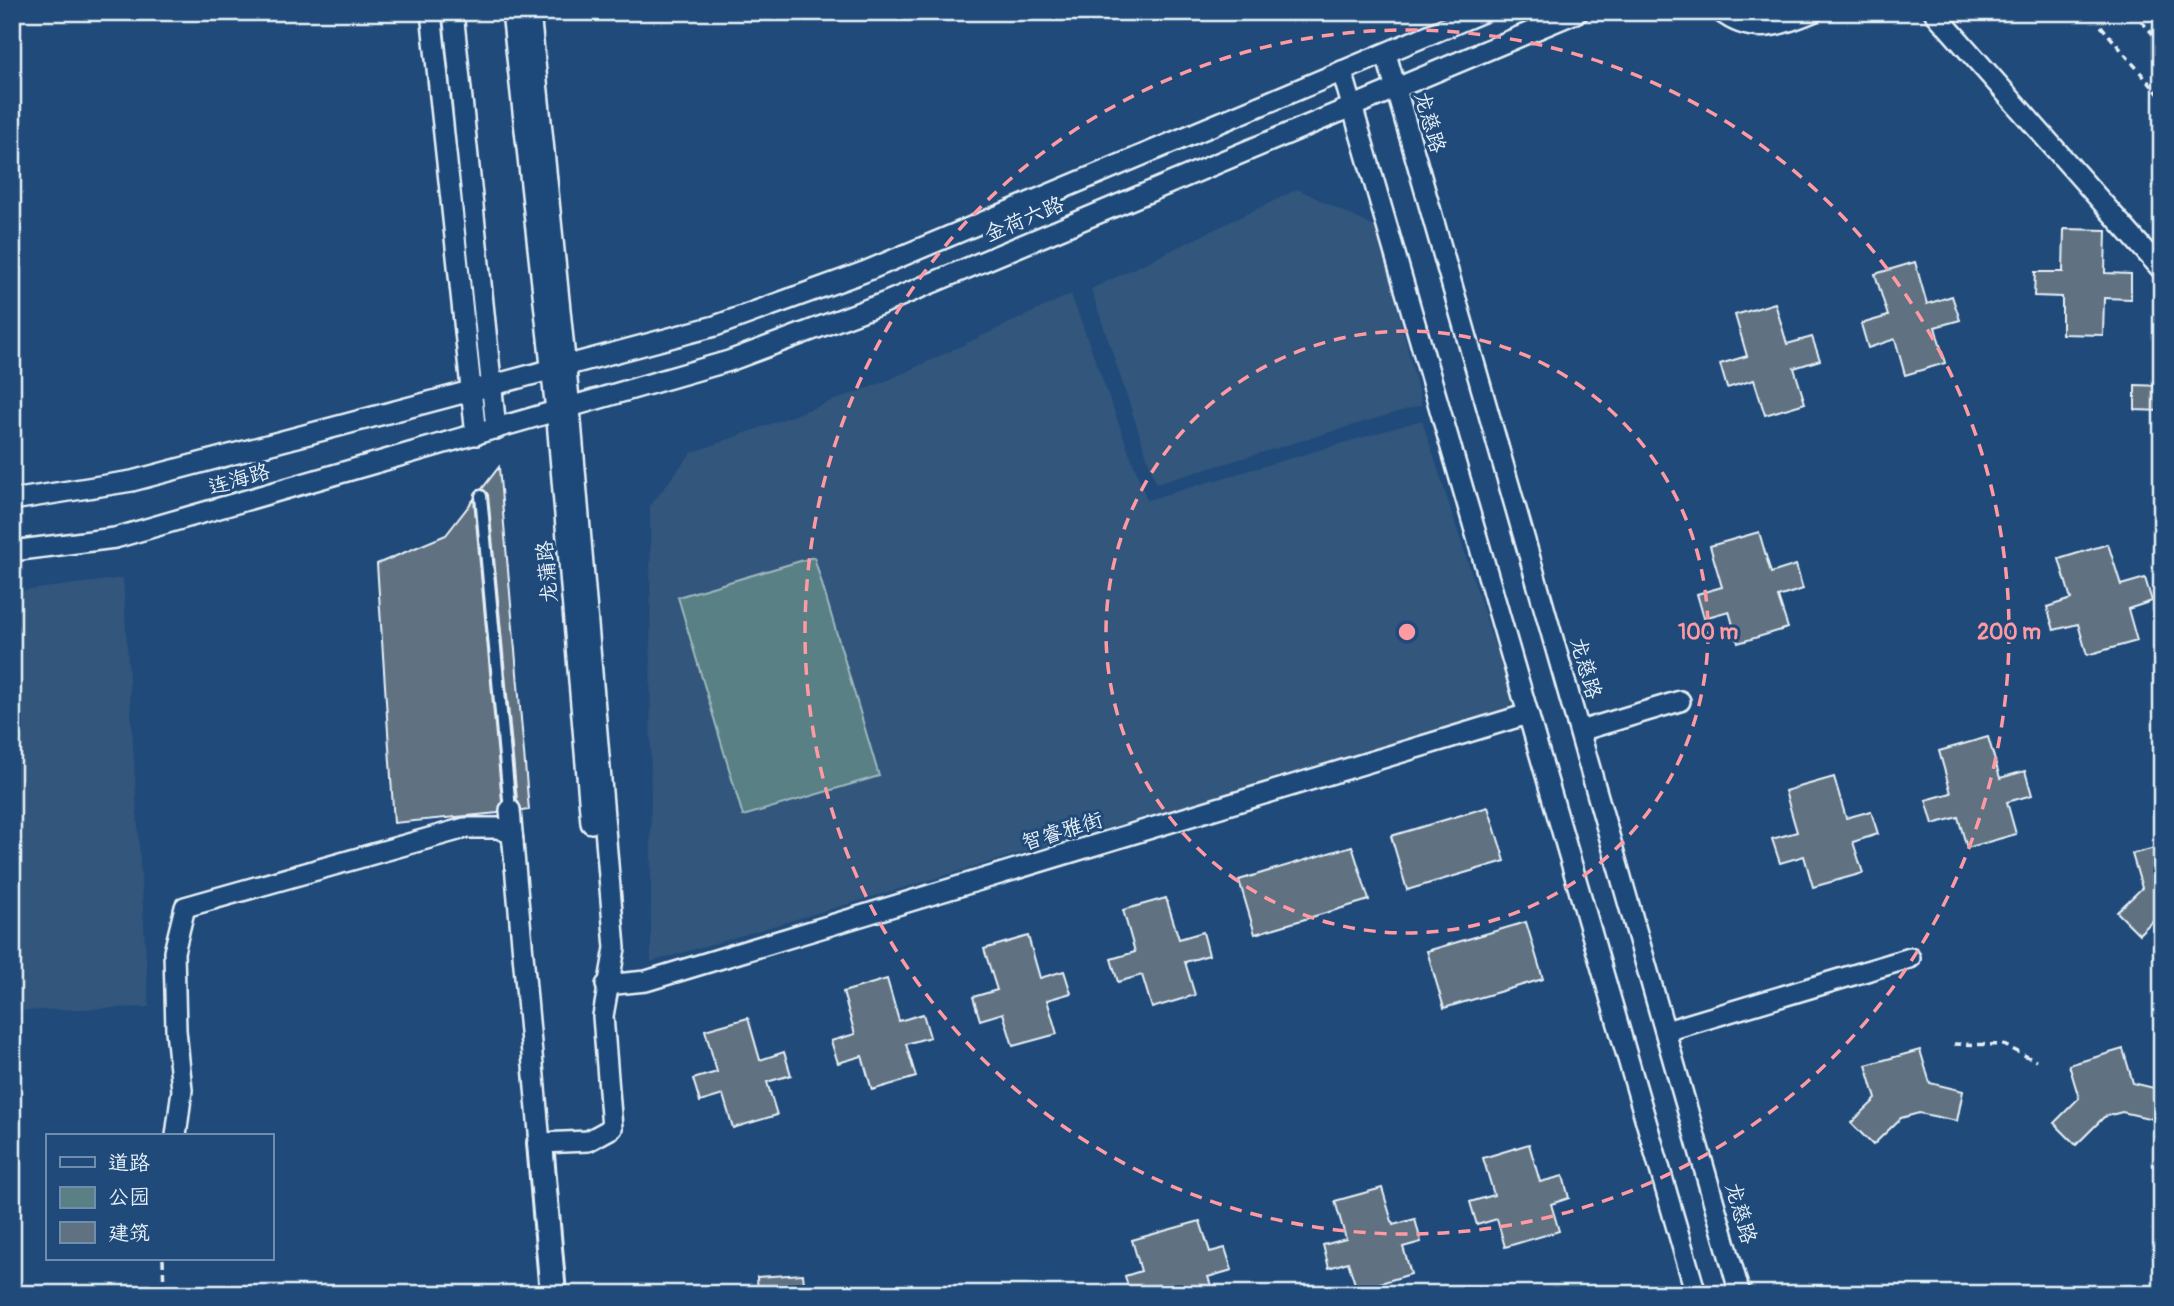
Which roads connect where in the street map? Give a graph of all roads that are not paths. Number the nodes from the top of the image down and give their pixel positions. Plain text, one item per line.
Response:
1 (431, 12) edge
2 (453, 12) edge
3 (512, 12) edge
4 (530, 12) edge
5 (1483, 12) edge
6 (1578, 12) edge
7 (1721, 12) edge
8 (1813, 12) edge
9 (1934, 12) edge
10 (1386, 54) junction
11 (1342, 71) junction
12 (1396, 87) junction
13 (1353, 106) junction
14 (2162, 270) edge
15 (558, 367) junction
16 (491, 385) junction
17 (470, 391) junction
18 (563, 411) junction
19 (496, 429) junction
20 (476, 435) junction
21 (481, 496) dead end
22 (12, 500) edge
23 (12, 551) edge
24 (1680, 701) dead end
25 (1528, 714) junction
26 (1580, 732) junction
27 (510, 810) joint
28 (512, 834) junction
29 (1910, 958) dead end
30 (606, 985) junction
31 (1666, 1031) junction
32 (605, 1122) junction
33 (539, 1132) junction
34 (176, 1134) edge
35 (553, 1294) edge
36 (1696, 1294) edge
37 (1741, 1294) edge

1 - 17 street
2 - 16 street
3 - 15 street, 龙蒲路
4 - 15 street, 龙蒲路
5 - 10 street, 金荷六路
6 - 12 street, 金荷六路
7 - 8 street
9 - 14 street
10 - 11 street, 金荷六路
10 - 12 street, 龙慈路
11 - 13 street
11 - 15 street, 金荷六路
12 - 13 street, 金荷六路
12 - 26 street, 龙慈路
13 - 18 street, 金荷六路
13 - 25 street
15 - 16 street, 金荷六路
15 - 18 street, 龙蒲路
16 - 17 street, 金荷六路
16 - 19 street
17 - 20 street
17 - 22 street, 连海路
18 - 19 street, 金荷六路
18 - 30 street, 龙蒲路
18 - 32 street, 龙蒲路
19 - 20 street, 金荷六路
20 - 23 street, 连海路
21 - 27 lane
24 - 26 street
25 - 30 street, 智睿雅街
25 - 36 street
26 - 31 street, 龙慈路
27 - 28 street
28 - 33 street
28 - 34 street
29 - 31 street
30 - 32 street, 龙蒲路
31 - 37 street, 龙慈路
32 - 33 street
33 - 35 street

